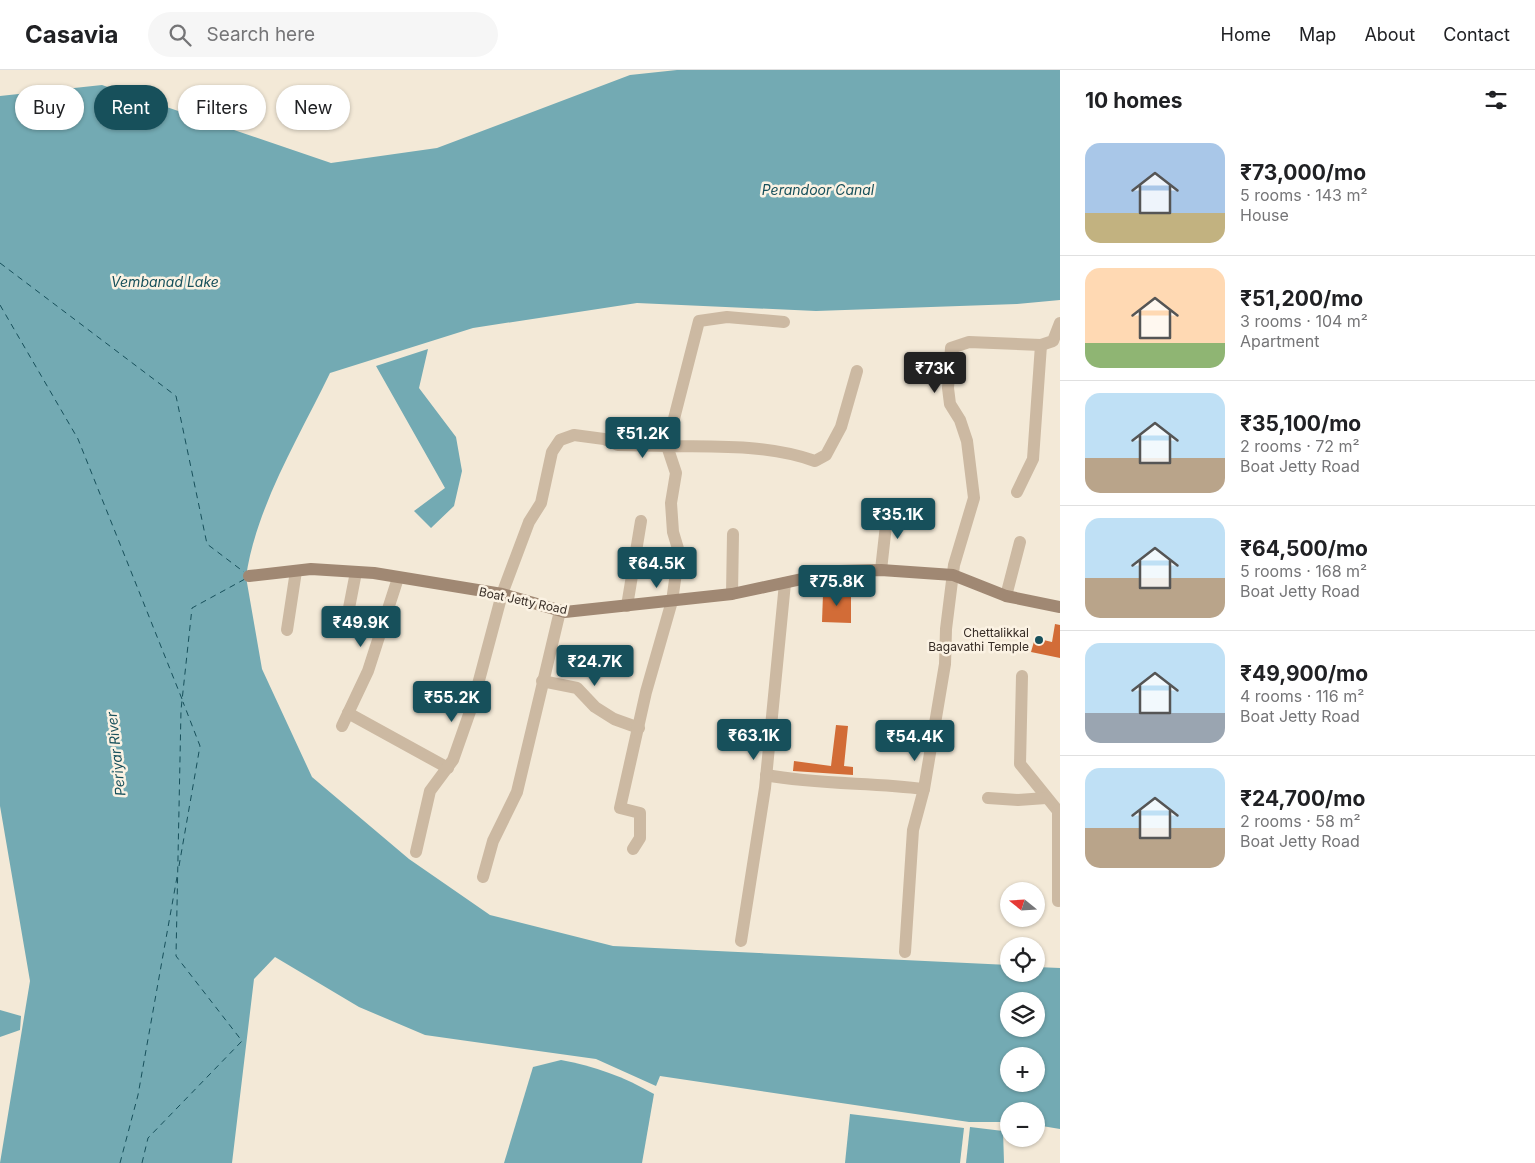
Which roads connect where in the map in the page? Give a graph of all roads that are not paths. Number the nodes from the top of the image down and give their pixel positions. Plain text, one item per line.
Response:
1 (784, 322) dead end
2 (1060, 323) edge
3 (1041, 345) junction
4 (857, 371) dead end
5 (667, 446) junction
6 (1017, 492) dead end
7 (888, 507) dead end
8 (641, 521) dead end
9 (733, 534) dead end
10 (1020, 542) dead end
11 (881, 570) junction
12 (296, 571) junction
13 (356, 572) junction
14 (953, 575) junction
15 (249, 576) dead end
16 (398, 578) junction
17 (785, 583) junction
18 (502, 594) junction
19 (732, 594) junction
20 (1006, 596) junction
21 (672, 601) junction
22 (627, 606) junction
23 (1060, 606) edge
24 (349, 608) dead end
25 (560, 611) junction
26 (287, 630) dead end
27 (1022, 676) dead end
28 (542, 681) junction
29 (348, 713) junction
30 (342, 726) dead end
31 (639, 728) junction
32 (448, 768) junction
33 (766, 775) junction
34 (924, 789) junction
35 (988, 798) dead end
36 (1046, 798) junction
37 (1059, 810) edge
38 (633, 849) dead end
39 (416, 852) dead end
40 (483, 877) dead end
41 (1058, 901) dead end
42 (741, 941) dead end
43 (905, 952) dead end

1 - 5 street
2 - 3 street
3 - 6 street
3 - 14 street
4 - 5 street
5 - 18 street
5 - 21 street
7 - 11 street
8 - 22 street
9 - 19 street
10 - 20 street
11 - 14 street, Boat Jetty Road
11 - 17 street, Boat Jetty Road
12 - 13 street, Boat Jetty Road
12 - 15 street, Boat Jetty Road
12 - 26 street
13 - 16 street, Boat Jetty Road
13 - 24 street
14 - 20 street, Boat Jetty Road
14 - 34 street
16 - 18 street, Boat Jetty Road
16 - 29 street
17 - 19 street, Boat Jetty Road
17 - 33 street
18 - 25 street, Boat Jetty Road
18 - 32 street
19 - 21 street, Boat Jetty Road
20 - 23 street, Boat Jetty Road
21 - 22 street, Boat Jetty Road
21 - 31 street
22 - 25 street, Boat Jetty Road
25 - 28 street
27 - 36 street
28 - 31 street
28 - 40 street
29 - 30 street
29 - 32 street
31 - 38 street
32 - 39 street
33 - 34 street
33 - 42 street
34 - 43 street
35 - 36 street
36 - 37 street
37 - 41 street

